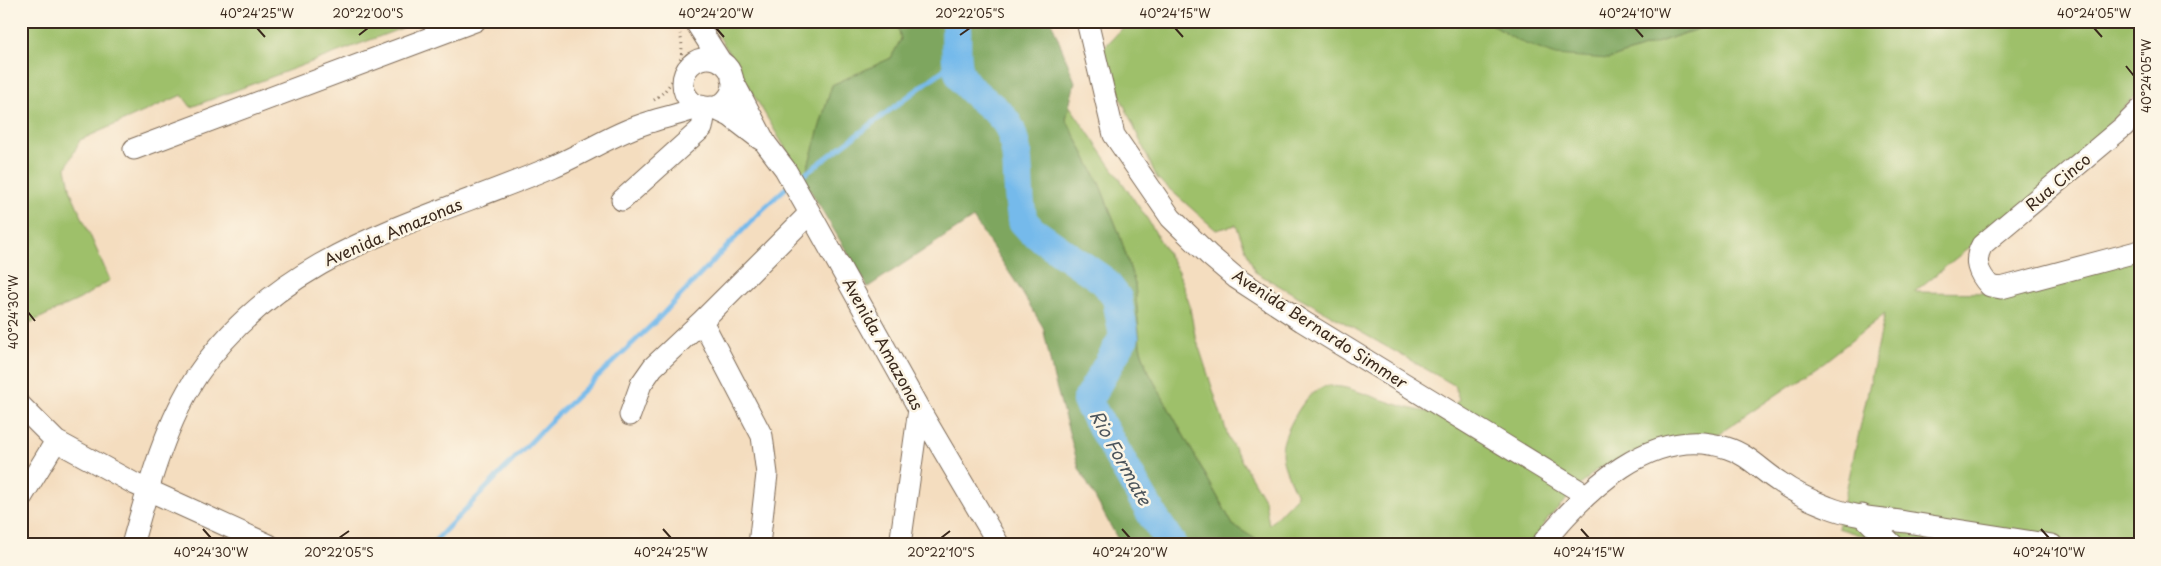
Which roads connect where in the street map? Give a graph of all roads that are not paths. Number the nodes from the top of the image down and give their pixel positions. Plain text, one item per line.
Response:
1 (475, 21) edge
2 (694, 21) edge
3 (1087, 21) edge
4 (693, 63) junction
5 (727, 71) junction
6 (683, 82) junction
7 (706, 107) junction
8 (2140, 110) edge
9 (649, 122) junction
10 (2131, 125) edge
11 (766, 144) junction
12 (134, 149) dead end
13 (622, 200) dead end
14 (810, 213) junction
15 (2140, 251) edge
16 (702, 321) junction
17 (21, 406) edge
18 (919, 409) junction
19 (630, 415) dead end
20 (56, 441) junction
21 (148, 489) junction
22 (1586, 495) junction
23 (21, 498) edge
24 (1862, 515) junction
25 (132, 545) edge
26 (269, 545) edge
27 (759, 545) edge
28 (900, 545) edge
29 (999, 545) edge
30 (1541, 545) edge
31 (1893, 545) edge
32 (2052, 545) edge

1 - 12 street
2 - 4 street
2 - 5 street, Avenida Amazonas
3 - 22 street, Avenida Bernardo Simmer
4 - 5 street
4 - 6 street
5 - 7 street
5 - 11 street, Avenida Amazonas
6 - 7 street
6 - 9 street, Avenida Amazonas
7 - 9 street, Avenida Amazonas
7 - 11 street, Avenida Amazonas
7 - 13 street
8 - 10 street, Rua Cinco
9 - 21 street, Avenida Amazonas
10 - 15 street, Rua Cinco
11 - 14 street, Avenida Amazonas
14 - 16 street
14 - 18 street, Avenida Amazonas
16 - 19 street
16 - 27 street
17 - 20 street
18 - 28 street
18 - 29 street, Avenida Amazonas
20 - 21 street
20 - 23 street
21 - 25 street, Avenida Amazonas
21 - 26 street
22 - 24 street
22 - 30 street
24 - 31 street
24 - 32 street

